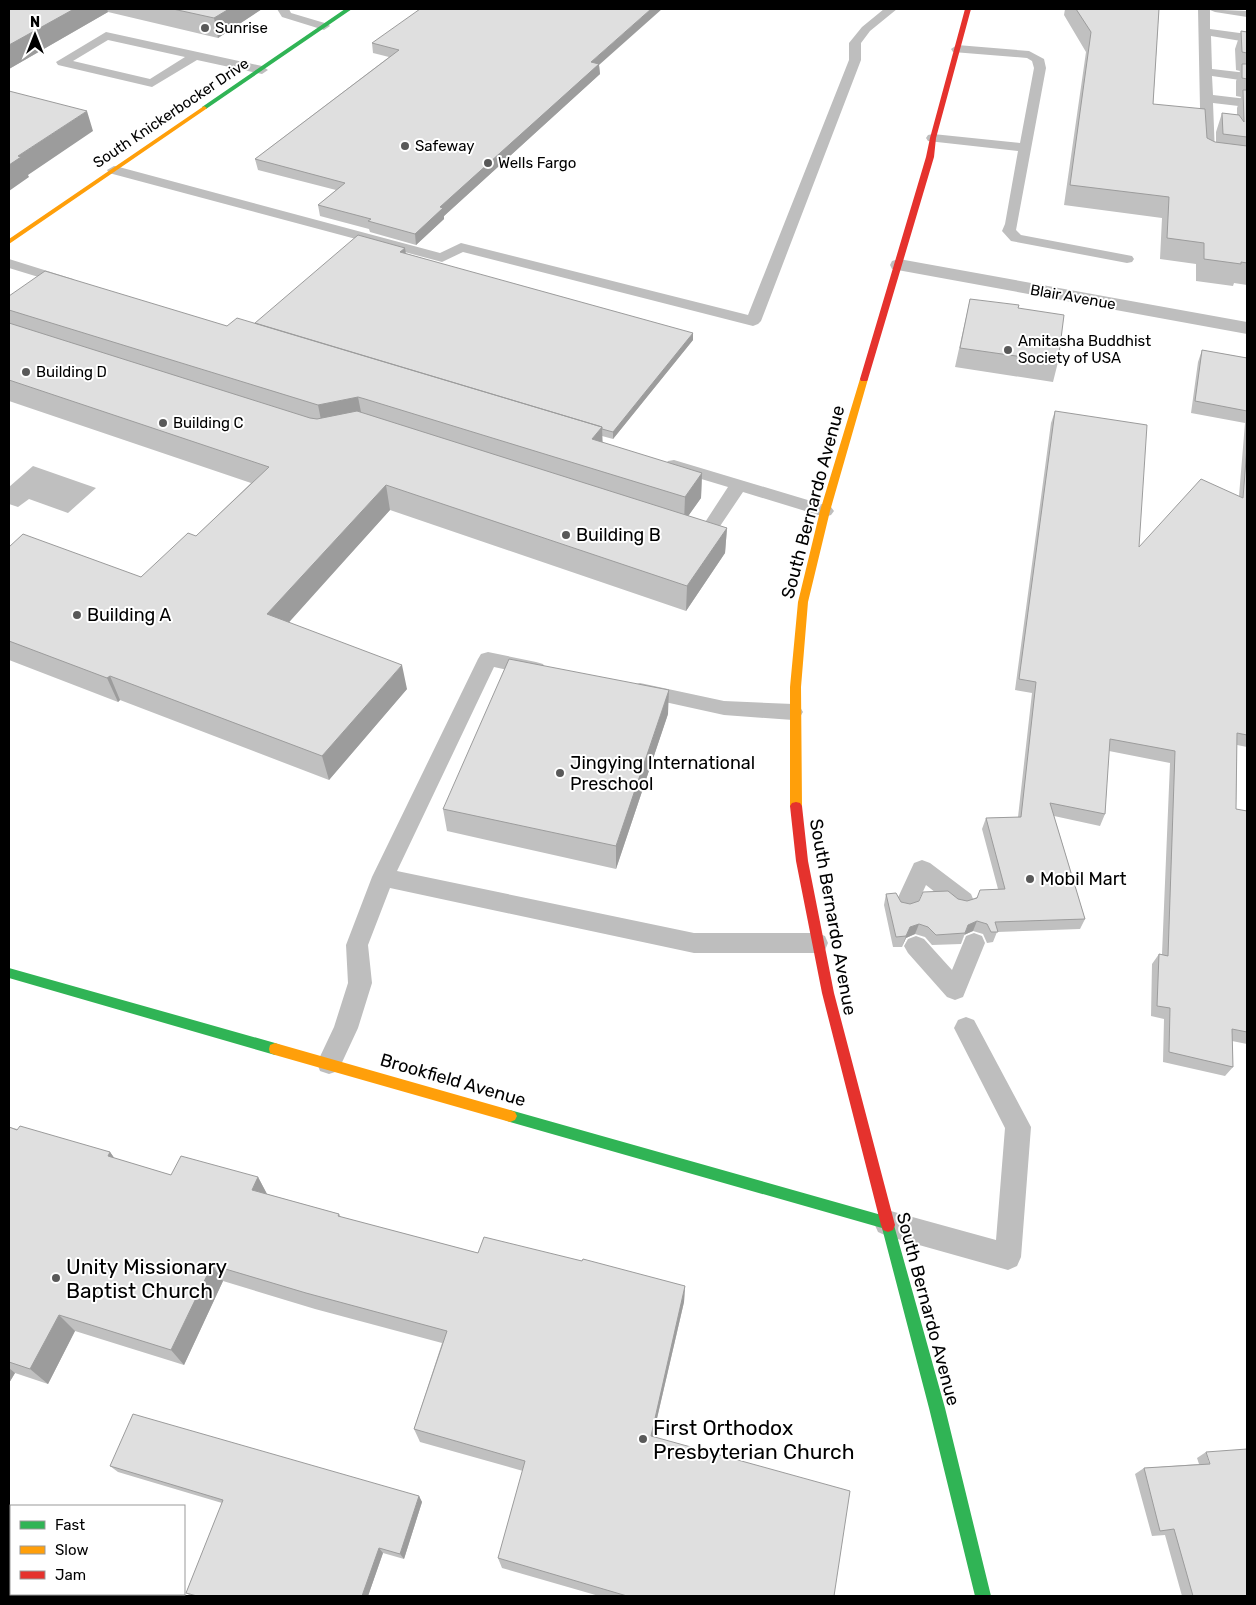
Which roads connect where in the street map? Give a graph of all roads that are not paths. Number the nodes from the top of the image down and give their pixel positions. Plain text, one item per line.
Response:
1 (283, 9) edge
2 (350, 9) edge
3 (891, 9) edge
4 (968, 9) edge
5 (1204, 9) edge
6 (1215, 9) edge
7 (1247, 14) edge
8 (324, 26) junction
9 (1205, 32) junction
10 (1247, 38) edge
11 (957, 49) junction
12 (196, 55) junction
13 (262, 70) junction
14 (1206, 72) junction
15 (1247, 77) edge
16 (1207, 98) junction
17 (1247, 103) edge
18 (933, 138) junction
19 (1026, 148) junction
20 (1247, 162) edge
21 (114, 170) junction
22 (9, 242) edge
23 (1127, 259) dead end
24 (9, 263) edge
25 (899, 266) junction
26 (60, 280) junction
27 (84, 287) edge
28 (46, 290) edge
29 (1247, 328) edge
30 (659, 460) edge
31 (739, 484) junction
32 (826, 511) junction
33 (676, 528) edge
34 (554, 672) edge
35 (620, 686) edge
36 (793, 712) junction
37 (383, 877) junction
38 (963, 901) edge
39 (906, 904) edge
40 (817, 943) junction
41 (974, 943) edge
42 (916, 946) dead end
43 (9, 973) edge
44 (966, 1028) dead end
45 (329, 1063) junction
46 (887, 1223) junction
47 (983, 1596) edge

1 - 8 lane
2 - 8 street, South Knickerbocker Drive
3 - 21 lane
4 - 11 street, South Bernardo Avenue
5 - 9 lane
6 - 7 lane
8 - 13 street, South Knickerbocker Drive
9 - 10 lane
9 - 14 lane
11 - 18 street, South Bernardo Avenue
11 - 19 lane
12 - 12 lane
12 - 13 lane
13 - 21 street, South Knickerbocker Drive
14 - 15 lane
14 - 16 lane
16 - 17 lane
16 - 20 lane
18 - 19 lane
18 - 25 street, South Bernardo Avenue
19 - 23 lane
21 - 22 street, South Knickerbocker Drive
24 - 26 lane
25 - 29 street, Blair Avenue
25 - 32 street, South Bernardo Avenue
26 - 27 lane
26 - 28 lane
30 - 31 lane
31 - 32 lane
31 - 33 lane
32 - 36 street, South Bernardo Avenue
34 - 37 lane
35 - 36 lane
36 - 40 street, South Bernardo Avenue
37 - 40 lane
37 - 45 lane
38 - 39 lane
40 - 46 street, South Bernardo Avenue
41 - 42 lane
43 - 45 street, Brookfield Avenue
44 - 46 lane
45 - 46 street, Brookfield Avenue
46 - 47 street, South Bernardo Avenue

